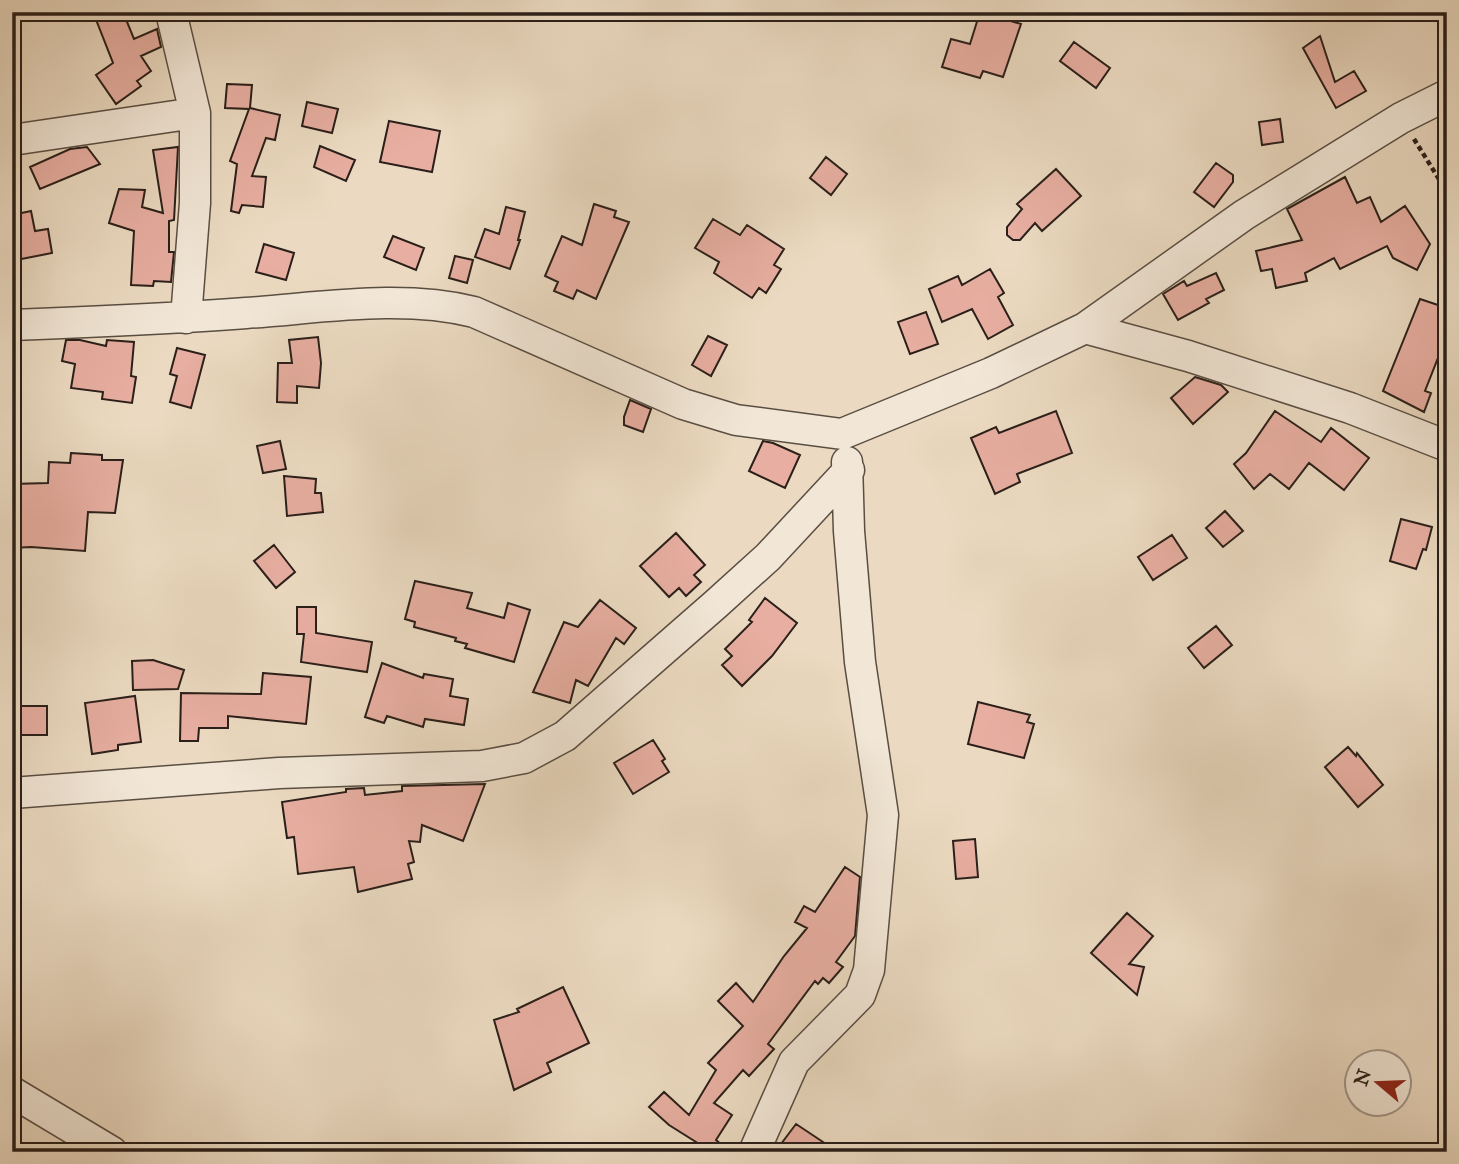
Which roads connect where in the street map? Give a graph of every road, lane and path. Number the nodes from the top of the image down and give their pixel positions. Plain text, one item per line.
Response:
1 (171, 12) edge
2 (1447, 95) edge
3 (195, 113) junction
4 (1401, 118) junction
5 (12, 139) edge
6 (1447, 192) edge
7 (186, 318) junction
8 (12, 325) edge
9 (1085, 328) junction
10 (842, 434) junction
11 (1447, 446) edge
12 (849, 470) junction
13 (12, 793) edge
14 (12, 1091) edge
15 (112, 1152) edge
16 (754, 1152) edge

1 - 3 street
2 - 4 street
3 - 5 street
3 - 7 street
4 - 6 path
4 - 9 street
7 - 8 street
7 - 10 street
9 - 10 street
9 - 11 street
10 - 12 street
12 - 13 street
12 - 16 street
14 - 15 street

